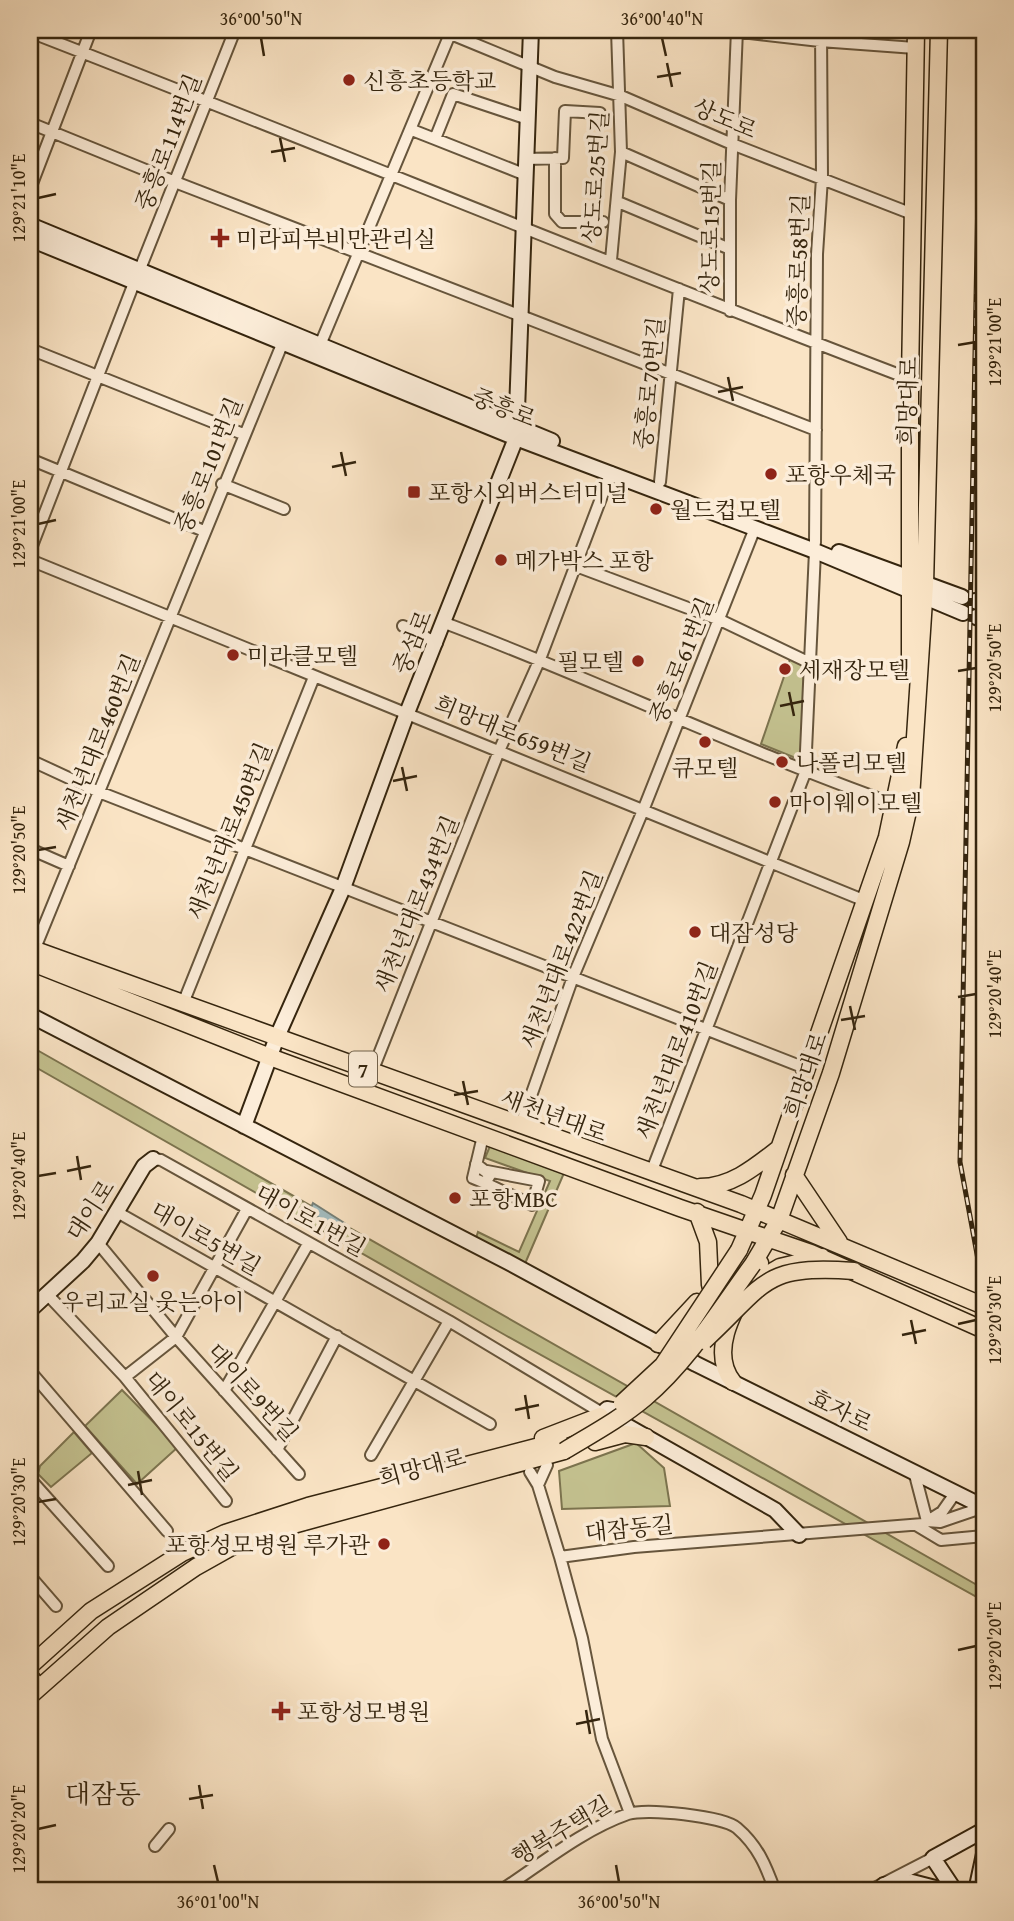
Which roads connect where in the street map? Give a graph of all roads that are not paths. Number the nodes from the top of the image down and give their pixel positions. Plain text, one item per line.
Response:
1 (91, 30) edge
2 (235, 30) edge
3 (531, 30) edge
4 (617, 30) edge
5 (724, 30) edge
6 (737, 30) edge
7 (916, 30) edge
8 (939, 30) edge
9 (30, 32) edge
10 (445, 32) edge
11 (820, 36) edge
12 (915, 48) junction
13 (82, 52) junction
14 (530, 66) junction
15 (621, 96) junction
16 (206, 99) junction
17 (600, 113) dead end
18 (528, 119) junction
19 (30, 122) edge
20 (412, 130) junction
21 (51, 131) junction
22 (435, 139) junction
23 (732, 144) junction
24 (621, 152) junction
25 (527, 159) junction
26 (555, 159) junction
27 (526, 175) junction
28 (391, 176) junction
29 (822, 178) junction
30 (175, 182) junction
31 (30, 190) edge
32 (730, 200) junction
33 (618, 202) junction
34 (915, 215) junction
35 (603, 222) dead end
36 (30, 225) edge
37 (525, 229) junction
38 (30, 239) edge
39 (730, 249) junction
40 (360, 252) junction
41 (611, 260) junction
42 (137, 276) junction
43 (679, 289) junction
44 (730, 311) junction
45 (520, 314) junction
46 (285, 337) junction
47 (816, 344) junction
48 (320, 345) junction
49 (30, 349) edge
50 (673, 374) junction
51 (95, 377) junction
52 (909, 379) junction
53 (816, 430) junction
54 (517, 432) junction
55 (243, 434) junction
56 (30, 458) edge
57 (60, 470) junction
58 (611, 472) junction
59 (660, 482) junction
60 (222, 485) junction
61 (284, 509) dead end
62 (755, 528) junction
63 (204, 531) junction
64 (815, 547) junction
65 (30, 551) edge
66 (30, 561) edge
67 (576, 566) junction
68 (918, 588) junction
69 (974, 609) edge
70 (171, 616) junction
71 (720, 620) junction
72 (444, 623) junction
73 (403, 626) dead end
74 (437, 643) junction
75 (540, 659) junction
76 (808, 662) junction
77 (314, 677) junction
78 (407, 713) junction
79 (679, 719) junction
80 (499, 751) junction
81 (30, 760) edge
82 (805, 773) junction
83 (99, 792) junction
84 (894, 804) junction
85 (644, 808) junction
86 (30, 849) edge
87 (243, 849) junction
88 (772, 864) junction
89 (69, 866) junction
90 (343, 888) junction
91 (863, 900) junction
92 (430, 922) junction
93 (31, 955) edge
94 (573, 978) junction
95 (184, 1001) junction
96 (30, 1014) edge
97 (706, 1030) junction
98 (277, 1037) junction
99 (270, 1057) junction
100 (805, 1068) junction
101 (372, 1072) junction
102 (244, 1126) junction
103 (520, 1127) junction
104 (483, 1136) junction
105 (778, 1150) junction
106 (153, 1159) joint
107 (651, 1173) junction
108 (793, 1175) junction
109 (486, 1177) dead end
110 (692, 1187) junction
111 (247, 1209) junction
112 (757, 1211) junction
113 (117, 1212) junction
114 (697, 1212) junction
115 (779, 1220) junction
116 (745, 1239) junction
117 (768, 1242) junction
118 (99, 1243) junction
119 (308, 1244) junction
120 (840, 1244) junction
121 (823, 1257) junction
122 (215, 1265) junction
123 (854, 1271) junction
124 (710, 1284) junction
125 (748, 1287) junction
126 (47, 1294) junction
127 (274, 1301) junction
128 (984, 1306) edge
129 (30, 1310) edge
130 (449, 1321) junction
131 (984, 1330) edge
132 (337, 1336) junction
133 (176, 1337) junction
134 (657, 1344) junction
135 (678, 1359) junction
136 (30, 1371) edge
137 (125, 1377) junction
138 (414, 1381) junction
139 (733, 1382) junction
140 (224, 1391) junction
141 (608, 1420) junction
142 (490, 1424) dead end
143 (646, 1437) junction
144 (595, 1441) junction
145 (561, 1446) junction
146 (277, 1450) junction
147 (371, 1455) dead end
148 (914, 1471) junction
149 (299, 1475) dead end
150 (534, 1478) junction
151 (30, 1479) edge
152 (956, 1492) junction
153 (226, 1501) dead end
154 (984, 1507) edge
155 (309, 1513) junction
156 (928, 1521) junction
157 (916, 1525) junction
158 (167, 1531) dead end
159 (799, 1535) junction
160 (984, 1536) edge
161 (560, 1557) junction
162 (108, 1566) dead end
163 (30, 1576) edge
164 (56, 1605) dead end
165 (30, 1666) edge
166 (33, 1686) edge
167 (630, 1814) junction
168 (169, 1829) dead end
169 (984, 1830) edge
170 (155, 1846) dead end
171 (984, 1854) edge
172 (933, 1858) junction
173 (884, 1885) junction
174 (500, 1891) edge
175 (775, 1891) edge
176 (869, 1891) edge
177 (947, 1891) edge
178 (955, 1891) edge
179 (976, 1891) edge

1 - 13 street
2 - 16 street, 중흥로114번길
3 - 14 main road, 중섬로
4 - 15 street, 상도로25번길
5 - 6 street
6 - 11 street
6 - 23 street, 상도로15번길
7 - 12 main road, 희망대로
8 - 68 main road, 희망대로
9 - 13 street
10 - 14 street, 상도로
10 - 20 street
11 - 12 street
11 - 29 street, 중흥로58번길
12 - 34 main road, 희망대로
13 - 16 street
13 - 21 street
14 - 15 street, 상도로
14 - 18 main road, 중섬로
15 - 23 street, 상도로
15 - 24 street, 상도로25번길
16 - 28 street
16 - 30 street, 중흥로114번길
17 - 26 street
18 - 22 street
18 - 25 main road, 중섬로
19 - 21 street
20 - 22 street
20 - 28 street
21 - 30 street
21 - 31 street
22 - 27 street
23 - 29 street, 상도로
23 - 32 street, 상도로15번길
24 - 32 street
24 - 33 street, 상도로25번길
25 - 26 street
25 - 27 main road, 중섬로
26 - 35 street
27 - 37 main road, 중섬로
28 - 37 street
28 - 40 street
29 - 34 street, 상도로
29 - 47 street, 중흥로58번길
30 - 40 street
30 - 42 street, 중흥로114번길
32 - 39 street, 상도로15번길
33 - 39 street
33 - 41 street, 상도로25번길
34 - 52 main road, 희망대로
36 - 42 main road, 중흥로
37 - 41 street
37 - 45 main road, 중섬로
38 - 42 main road, 중흥로
39 - 44 street, 상도로15번길
40 - 45 street
40 - 48 street
41 - 43 street, 중흥로58번길
42 - 46 main road, 중흥로
42 - 51 street, 중흥로114번길
43 - 44 street, 중흥로58번길
43 - 50 street, 중흥로70번길
44 - 47 street, 중흥로58번길
45 - 50 street
45 - 54 main road, 중섬로
46 - 48 main road, 중흥로
46 - 54 main road, 중흥로
46 - 55 street, 중흥로101번길
47 - 52 street, 중흥로58번길
47 - 53 street, 중흥로58번길
48 - 54 main road, 중흥로
49 - 51 street
50 - 53 street
50 - 59 street, 중흥로70번길
51 - 55 street
51 - 57 street, 중흥로114번길
52 - 68 main road, 희망대로
53 - 64 street, 중흥로58번길
54 - 58 main road, 중흥로
54 - 59 main road, 중흥로
54 - 72 main road, 중섬로
55 - 60 street, 중흥로101번길
56 - 57 street
57 - 63 street
57 - 65 street, 중흥로114번길
58 - 62 main road, 중흥로
58 - 67 street, 새천년대로434번길
59 - 64 main road, 중흥로
60 - 61 street
60 - 63 street, 중흥로101번길
62 - 64 main road, 중흥로
62 - 71 street, 중흥로61번길
63 - 70 street, 중흥로101번길
64 - 68 main road, 중흥로
64 - 76 street, 중흥로58번길
66 - 70 street, 희망대로659번길
67 - 71 street
67 - 75 street, 새천년대로434번길
68 - 69 main road, 중흥로
68 - 84 main road, 희망대로
68 - 108 main road, 희망대로
70 - 77 street, 희망대로659번길
70 - 83 street, 새천년대로460번길
71 - 76 street
71 - 79 street, 중흥로61번길
72 - 74 main road, 중섬로
72 - 75 street
73 - 74 street
74 - 78 main road, 중섬로
75 - 79 street
75 - 80 street, 새천년대로434번길
76 - 82 street, 새천년대로410번길
77 - 78 street, 희망대로659번길
77 - 87 street, 새천년대로450번길
78 - 80 street, 희망대로659번길
78 - 90 main road, 중섬로
79 - 82 street
79 - 85 street, 중흥로61번길
80 - 85 street, 희망대로659번길
80 - 92 street, 새천년대로434번길
81 - 83 street
82 - 84 street
82 - 88 street, 새천년대로410번길
83 - 87 street
83 - 89 street, 새천년대로460번길
84 - 91 main road, 희망대로
85 - 88 street, 희망대로659번길
85 - 94 street, 새천년대로422번길
86 - 89 street
87 - 90 street
87 - 95 street, 새천년대로450번길
88 - 91 street, 희망대로659번길
88 - 97 street, 새천년대로410번길
89 - 93 street, 새천년대로460번길
90 - 92 street
90 - 98 main road, 중섬로
91 - 100 main road, 희망대로
92 - 94 street
92 - 101 street, 새천년대로434번길
93 - 95 main road, 새천년대로 / 7
93 - 99 main road, 새천년대로 / 7
94 - 97 street
94 - 103 street, 새천년대로422번길
95 - 98 main road, 새천년대로 / 7
96 - 102 main road
97 - 100 street
97 - 107 street, 새천년대로410번길
98 - 99 main road, 중섬로
98 - 101 main road, 새천년대로 / 7
99 - 102 main road
99 - 104 main road, 새천년대로 / 7
100 - 105 main road, 희망대로
101 - 103 main road, 새천년대로 / 7
102 - 134 main road
103 - 107 main road, 새천년대로 / 7
104 - 109 street
104 - 114 main road, 새천년대로 / 7
105 - 110 main road
105 - 112 main road, 희망대로
106 - 111 street, 대이로1번길
106 - 113 main road, 대이로
107 - 110 main road, 새천년대로 / 7
108 - 115 main road, 희망대로
108 - 120 main road
110 - 112 main road, 새천년대로 / 7
111 - 119 street, 대이로1번길
111 - 122 street, 대이로9번길
112 - 115 main road, 새천년대로 / 7
112 - 116 main road, 희망대로
113 - 118 main road, 대이로
113 - 122 street, 대이로5번길
114 - 116 main road, 새천년대로 / 7
114 - 124 main road
115 - 117 main road, 희망대로
115 - 120 main road, 새천년대로 / 7
116 - 117 main road, 새천년대로 / 7
116 - 124 main road
116 - 145 main road, 희망대로, bridge
117 - 121 main road, 새천년대로 / 7
117 - 125 main road
117 - 135 main road, 희망대로, bridge
118 - 126 main road, 대이로
118 - 133 street, 대이로9번길
119 - 127 street, 대이로5번길
119 - 130 street, 대이로1번길
120 - 128 main road, 새천년대로 / 7
121 - 123 main road, 새천년대로 / 7
121 - 125 main road
122 - 127 street, 대이로5번길
122 - 133 street, 대이로9번길
123 - 131 main road, 새천년대로 / 7
123 - 135 main road, bridge
124 - 134 main road
125 - 139 main road
126 - 129 main road, 대이로
126 - 137 street, 대이로15번길
127 - 132 street, 대이로5번길
127 - 140 street, 대이로5번길
130 - 138 street
130 - 141 street, 대이로1번길
132 - 138 street, 대이로5번길
132 - 146 street
133 - 137 street, 대이로15번길
133 - 140 street, 대이로9번길
134 - 135 main road
135 - 139 main road, 효자로
135 - 145 main road, 희망대로, bridge
136 - 158 street
137 - 153 street, 대이로15번길
138 - 142 street, 대이로5번길
138 - 147 street
139 - 148 main road, 효자로
140 - 146 street, 대이로9번길
141 - 143 main road
141 - 144 main road
141 - 155 main road
143 - 144 main road
143 - 159 main road
144 - 150 main road
145 - 155 main road, 희망대로
146 - 149 street, 대이로9번길
148 - 152 main road, 효자로
148 - 156 street
150 - 155 main road
150 - 161 street
151 - 162 street
152 - 154 main road, 효자로
152 - 156 street, 대잠동길
154 - 156 street
155 - 165 main road, 희망대로
155 - 166 main road, 희망대로
156 - 157 street, 대잠동길
157 - 159 street, 대잠동길
157 - 160 street
159 - 161 street, 대잠동길
161 - 167 street, 대잠동길
163 - 164 street
167 - 174 street, 행복주택길
167 - 175 street, 행복주택길
168 - 170 street
169 - 172 main road
171 - 179 main road
172 - 173 street
172 - 178 main road
173 - 176 street
173 - 177 main road

